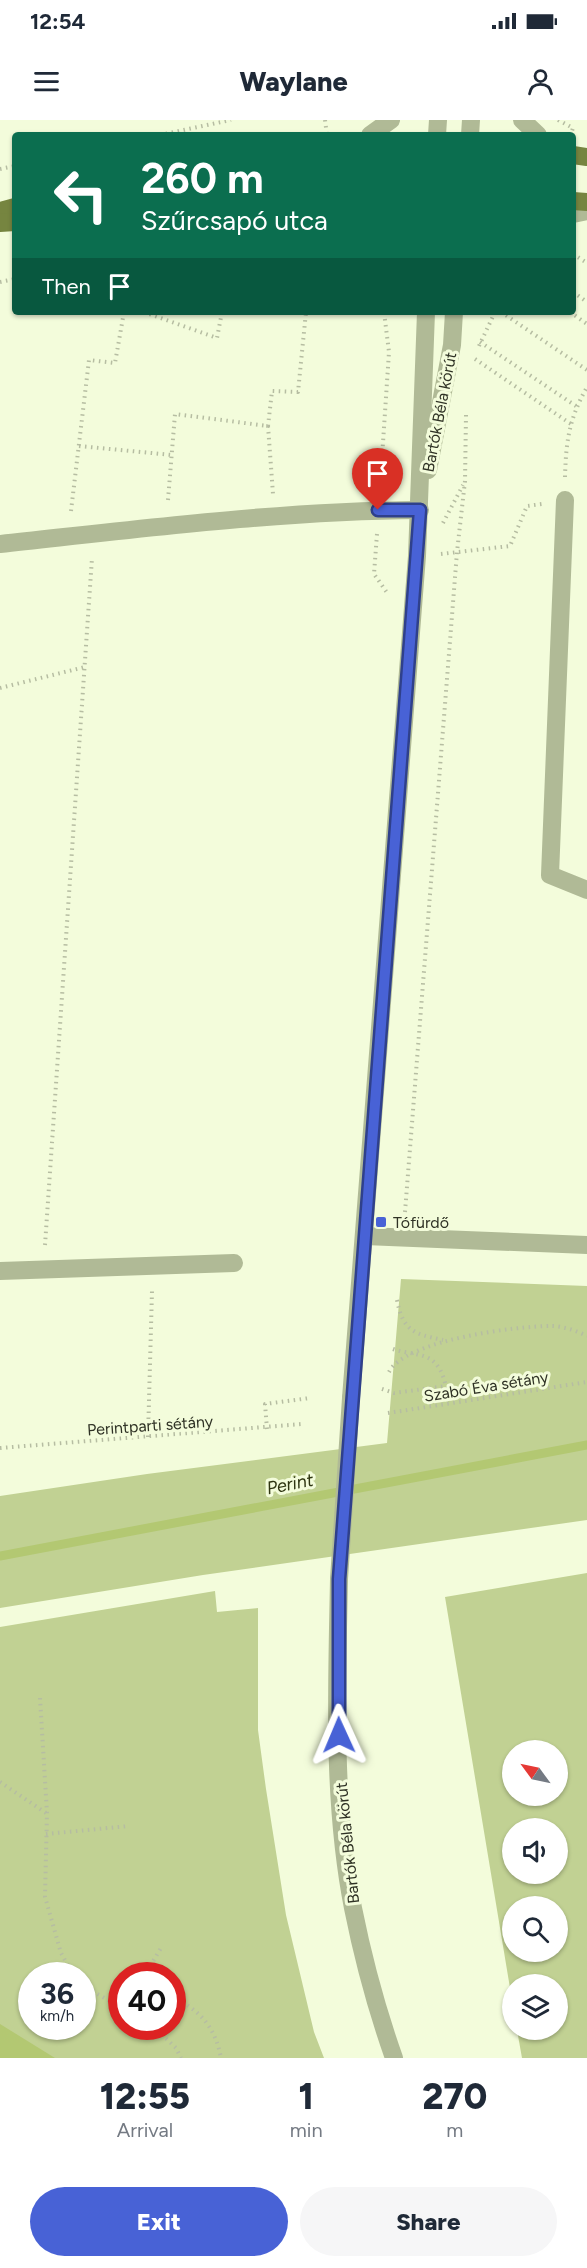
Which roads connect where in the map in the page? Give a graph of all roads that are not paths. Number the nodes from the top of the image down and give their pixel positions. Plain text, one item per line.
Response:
1 (391, 120) edge
2 (522, 120) edge
3 (374, 132) edge
4 (535, 132) edge
5 (425, 315) edge
6 (454, 315) edge
7 (462, 315) edge
8 (452, 345) junction
9 (565, 500) road end
10 (420, 510) junction
11 (0, 544) edge
12 (587, 890) edge
13 (365, 1236) junction
14 (587, 1245) edge
15 (234, 1263) dead end
16 (0, 1271) edge
17 (394, 2058) edge

1 - 3 street
2 - 4 street
5 - 10 street, Bartók Béla körút
6 - 8 street, Bartók Béla körút
7 - 8 street
8 - 10 street, Bartók Béla körút
9 - 12 street
10 - 11 street
10 - 13 street, Bartók Béla körút
13 - 14 street
13 - 17 street, Bartók Béla körút, bridge
15 - 16 street

